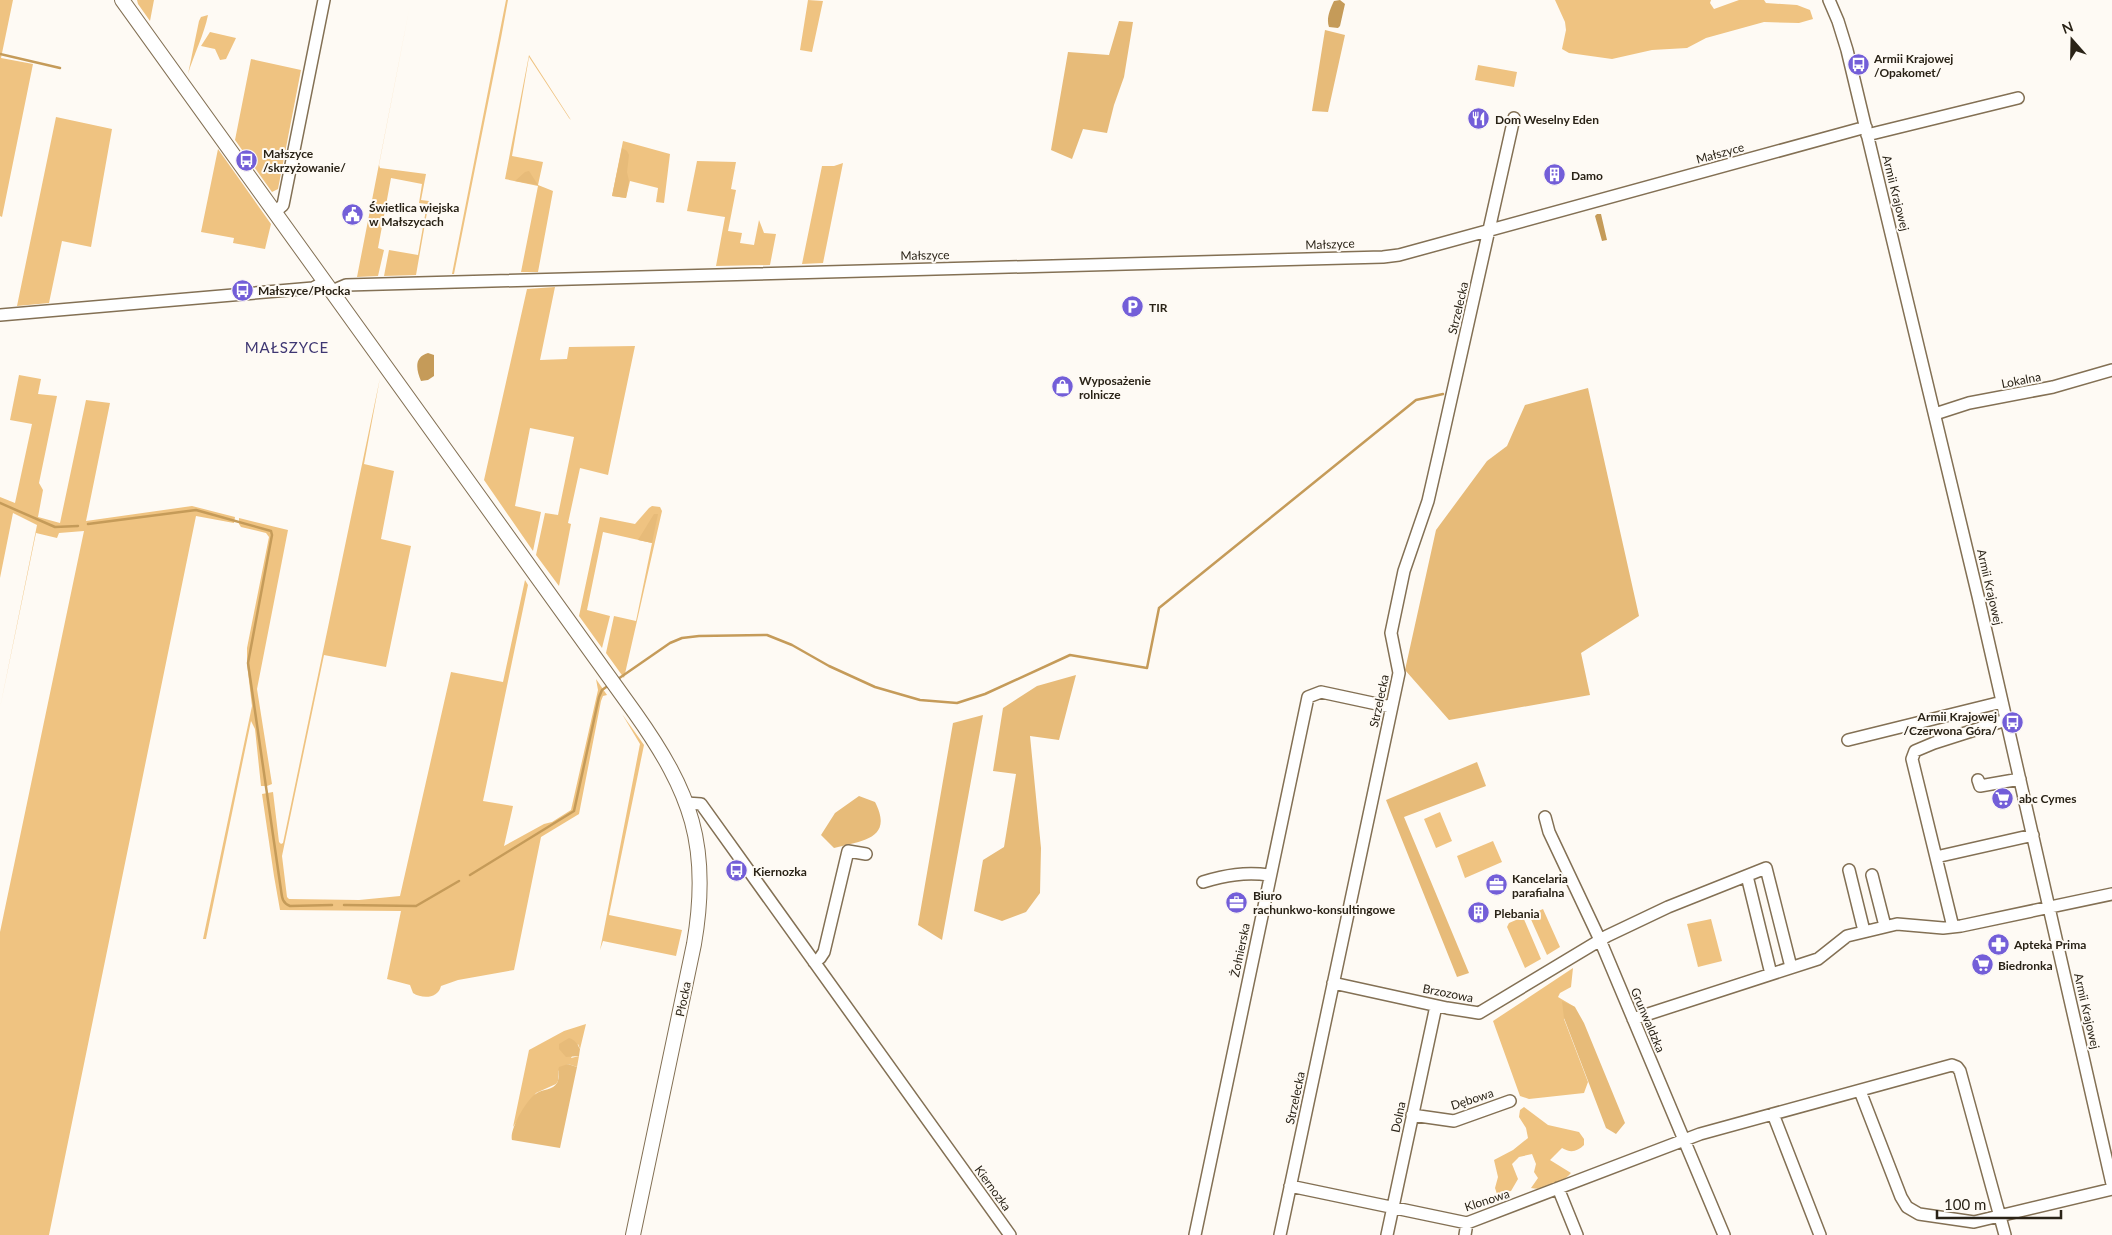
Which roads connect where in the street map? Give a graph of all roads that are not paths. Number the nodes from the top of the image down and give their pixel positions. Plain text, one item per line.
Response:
1 (122, 0) edge
2 (324, 0) edge
3 (1829, 0) edge
4 (2018, 98) dead end
5 (1514, 118) dead end
6 (1866, 131) junction
7 (275, 212) junction
8 (1489, 230) junction
9 (328, 287) junction
10 (0, 315) edge
11 (2112, 370) edge
12 (1935, 414) junction
13 (2002, 702) junction
14 (1391, 706) junction
15 (2006, 720) junction
16 (1848, 740) dead end
17 (2020, 779) junction
18 (1978, 780) dead end
19 (686, 803) junction
20 (1545, 816) dead end
21 (2033, 835) junction
22 (866, 854) dead end
23 (1936, 857) junction
24 (1849, 870) dead end
25 (1269, 875) junction
26 (1872, 875) dead end
27 (1747, 876) junction
28 (1202, 882) dead end
29 (2112, 894) edge
30 (2050, 908) junction
31 (1885, 926) junction
32 (1953, 927) junction
33 (1864, 931) junction
34 (1600, 940) junction
35 (814, 962) junction
36 (1790, 967) junction
37 (1771, 974) junction
38 (1333, 983) junction
39 (1436, 1006) junction
40 (1633, 1019) junction
41 (1860, 1091) junction
42 (1510, 1101) dead end
43 (1773, 1114) junction
44 (1412, 1115) junction
45 (1684, 1140) junction
46 (2112, 1184) edge
47 (1290, 1186) junction
48 (1558, 1188) junction
49 (2112, 1189) edge
50 (1393, 1207) junction
51 (2000, 1217) junction
52 (1467, 1223) junction
53 (634, 1235) edge
54 (1010, 1235) edge
55 (1195, 1235) edge
56 (1280, 1235) edge
57 (1387, 1235) edge
58 (1465, 1235) edge
59 (1577, 1235) edge
60 (1724, 1235) edge
61 (1820, 1235) edge
62 (2005, 1235) edge

1 - 7 main road, Płocka
2 - 7 street
3 - 6 street, Armii Krajowej
4 - 6 street, Małszyce
5 - 8 street, Strzelecka
6 - 8 street, Małszyce
6 - 12 street, Armii Krajowej
7 - 9 main road, Płocka
8 - 9 street, Małszyce
8 - 14 street, Strzelecka
9 - 10 street, Małszyce
9 - 19 main road, Płocka
11 - 12 street, Lokalna
12 - 13 street, Armii Krajowej
13 - 15 street, Armii Krajowej
13 - 16 street
14 - 25 street, Żołnierska
14 - 38 street, Strzelecka
15 - 17 street, Armii Krajowej
15 - 23 street
17 - 18 street
17 - 21 street, Armii Krajowej
19 - 35 street, Kiernozka
19 - 53 main road, Płocka
20 - 34 street, Grunwaldzka
21 - 23 street
21 - 30 street, Armii Krajowej
22 - 35 street
23 - 32 street
24 - 33 street
25 - 28 street
25 - 55 street, Żołnierska
26 - 31 street
27 - 34 street, Brzozowa
27 - 36 street, Brzozowa
27 - 37 street
29 - 30 street
30 - 32 street
30 - 46 street, Armii Krajowej
31 - 32 street
31 - 33 street
33 - 36 street
34 - 39 street, Brzozowa
34 - 40 street, Grunwaldzka
35 - 54 street, Kiernozka
36 - 37 street
37 - 40 street
38 - 39 street, Brzozowa
38 - 47 street, Strzelecka
39 - 44 street, Dolna
40 - 45 street, Grunwaldzka
41 - 43 street, Klonowa
41 - 51 street
41 - 51 street, Klonowa
42 - 44 street, Dębowa
43 - 45 street, Klonowa
43 - 61 street
44 - 50 street, Dolna
45 - 48 street, Klonowa
45 - 60 street, Grunwaldzka
47 - 50 street, Klonowa
47 - 56 street, Strzelecka
48 - 52 street, Klonowa
48 - 59 street
49 - 51 street
50 - 52 street, Klonowa
50 - 57 street, Dolna
51 - 62 street
52 - 58 street

